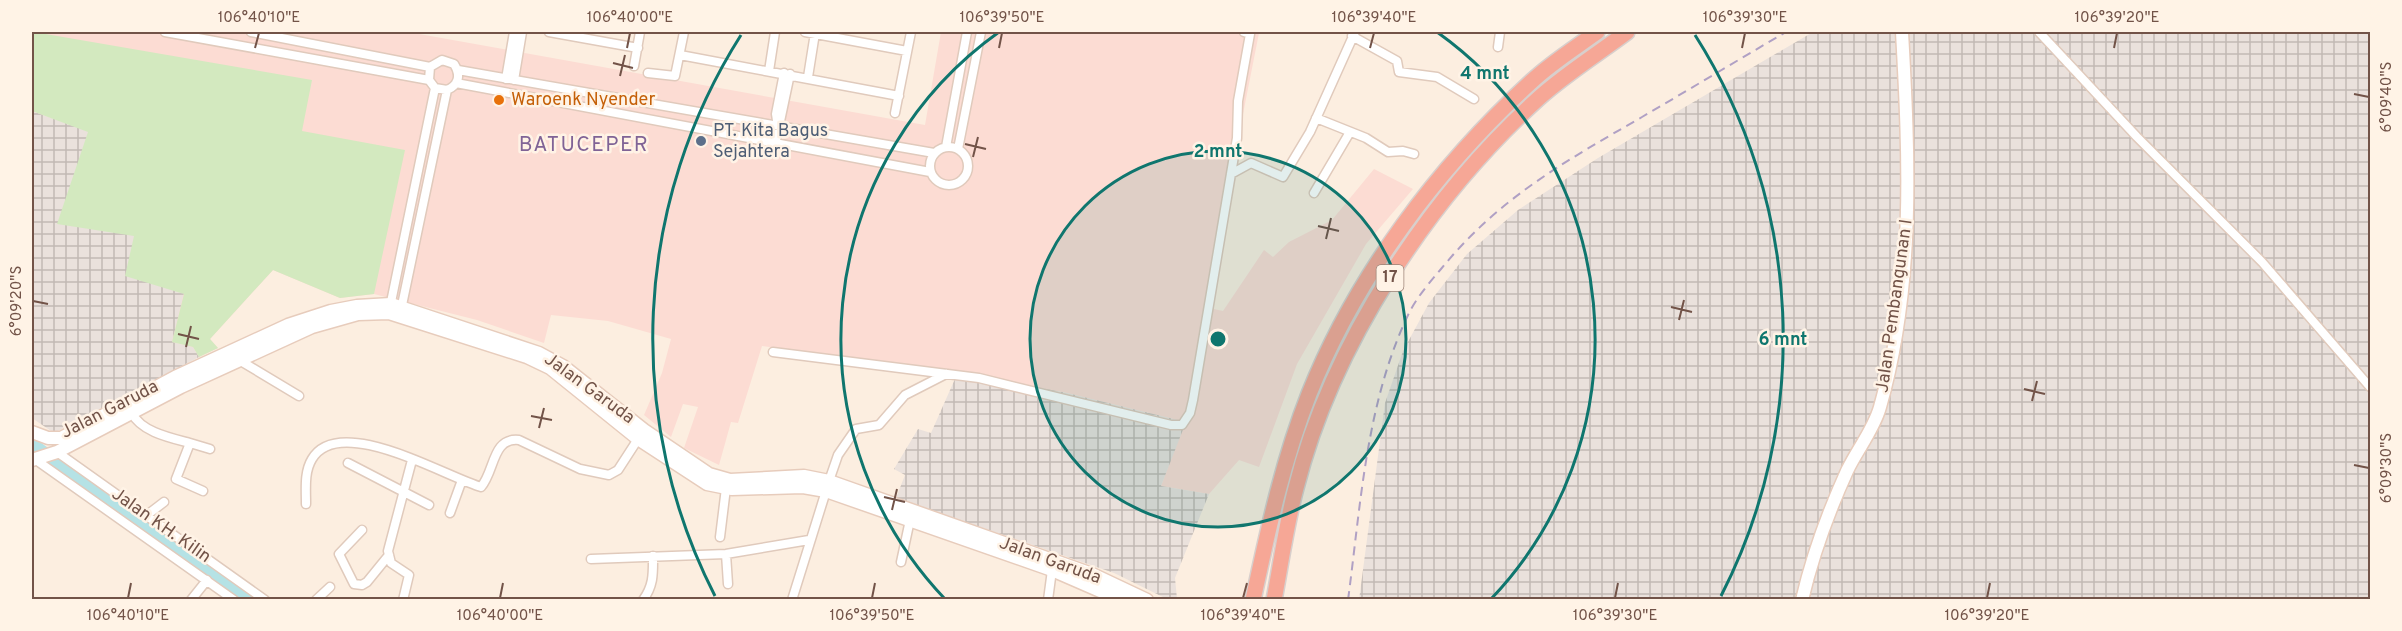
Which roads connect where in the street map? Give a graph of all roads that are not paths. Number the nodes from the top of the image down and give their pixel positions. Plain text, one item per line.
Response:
1 (170, 32) edge
2 (251, 32) edge
3 (514, 32) edge
4 (522, 32) edge
5 (549, 32) edge
6 (640, 32) edge
7 (684, 32) edge
8 (776, 32) edge
9 (805, 32) edge
10 (911, 32) edge
11 (967, 32) edge
12 (981, 32) edge
13 (1244, 32) edge
14 (1500, 32) edge
15 (1597, 32) edge
16 (1627, 32) edge
17 (1902, 32) edge
18 (2039, 32) edge
19 (815, 33) junction
20 (1354, 34) edge
21 (310, 42) junction
22 (1498, 47) dead end
23 (638, 48) junction
24 (907, 51) junction
25 (514, 53) junction
26 (680, 55) junction
27 (306, 58) junction
28 (634, 66) dead end
29 (430, 67) junction
30 (458, 70) junction
31 (769, 70) junction
32 (648, 73) dead end
33 (787, 74) junction
34 (808, 77) junction
35 (429, 80) junction
36 (510, 80) junction
37 (456, 83) junction
38 (435, 88) junction
39 (447, 90) junction
40 (899, 96) junction
41 (1474, 99) dead end
42 (895, 113) dead end
43 (1316, 118) junction
44 (778, 128) junction
45 (1350, 132) junction
46 (775, 145) junction
47 (946, 147) junction
48 (958, 149) junction
49 (934, 153) junction
50 (1414, 154) dead end
51 (930, 172) junction
52 (1231, 174) junction
53 (415, 181) junction
54 (427, 183) junction
55 (1314, 193) dead end
56 (395, 310) junction
57 (773, 352) dead end
58 (239, 360) junction
59 (946, 374) junction
60 (2370, 387) edge
61 (299, 396) dead end
62 (132, 413) junction
63 (32, 432) edge
64 (641, 434) junction
65 (190, 443) junction
66 (210, 449) dead end
67 (55, 452) junction
68 (34, 460) edge
69 (412, 460) junction
70 (348, 463) dead end
71 (462, 480) junction
72 (828, 486) junction
73 (726, 488) junction
74 (203, 491) dead end
75 (402, 493) junction
76 (164, 502) dead end
77 (306, 504) dead end
78 (429, 505) dead end
79 (450, 513) dead end
80 (147, 515) junction
81 (910, 520) junction
82 (934, 524) junction
83 (362, 530) dead end
84 (966, 535) junction
85 (720, 537) dead end
86 (809, 540) junction
87 (726, 554) junction
88 (389, 555) junction
89 (653, 556) junction
90 (591, 559) dead end
91 (901, 562) dead end
92 (1052, 570) junction
93 (221, 579) junction
94 (1090, 579) junction
95 (207, 580) junction
96 (728, 584) dead end
97 (330, 586) dead end
98 (191, 600) edge
99 (234, 600) edge
100 (265, 600) edge
101 (316, 600) edge
102 (403, 600) edge
103 (643, 600) edge
104 (792, 600) edge
105 (1048, 600) edge
106 (1121, 600) edge
107 (1147, 600) edge
108 (1253, 600) edge
109 (1274, 600) edge
110 (1802, 600) edge

1 - 27 street
2 - 21 street
3 - 25 street
4 - 25 street
5 - 23 street
6 - 23 street
7 - 26 street
8 - 31 street
9 - 19 street
10 - 24 street
11 - 47 street
12 - 48 street
13 - 52 street
14 - 22 street
15 - 108 highway, 17
16 - 109 highway, 17
17 - 110 main road, Jalan Pembangunan I
18 - 60 street
19 - 24 street
19 - 34 street
20 - 41 street
20 - 43 street
21 - 27 street
21 - 29 street
23 - 28 street
24 - 40 street
25 - 36 street
26 - 31 street
26 - 32 street
27 - 35 street
29 - 30 street
29 - 35 street
30 - 36 street
30 - 37 street
31 - 33 street
33 - 34 street
33 - 44 street
34 - 40 street
35 - 38 street
36 - 44 street
37 - 39 street
37 - 46 street
38 - 39 street
38 - 53 street
39 - 54 street
40 - 42 street
43 - 45 street
43 - 52 street
44 - 46 street
44 - 49 street
45 - 50 street
45 - 55 street
46 - 51 street
47 - 48 street
47 - 49 street
48 - 51 street
49 - 51 street
52 - 59 street
53 - 54 street
53 - 56 street
54 - 56 street
56 - 58 main road, Jalan Garuda
56 - 63 main road, Jalan Garuda
56 - 64 main road, Jalan Garuda
57 - 59 street
58 - 61 street
58 - 62 main road, Jalan Garuda
59 - 72 street
62 - 65 street
62 - 67 main road, Jalan Garuda
64 - 71 street
64 - 72 main road, Jalan Garuda
64 - 73 main road, Jalan Garuda
65 - 66 street
65 - 74 street
67 - 68 main road, Jalan Garuda
67 - 80 street, Jalan KH. Kilin
68 - 95 street, Jalan KH. Kilin
69 - 71 street
69 - 75 street
69 - 77 street
70 - 75 street
71 - 79 street
72 - 73 main road, Jalan Garuda
72 - 81 main road, Jalan Garuda
72 - 82 main road, Jalan Garuda
72 - 86 street
73 - 85 street
75 - 78 street
75 - 88 street
76 - 80 street
80 - 93 street, Jalan KH. Kilin
81 - 82 main road, Jalan Garuda
81 - 91 street
82 - 84 main road, Jalan Garuda
83 - 88 street
84 - 92 main road, Jalan Garuda
84 - 94 main road, Jalan Garuda
86 - 87 street
86 - 104 street
87 - 89 street
87 - 96 street
88 - 102 street
89 - 90 street
89 - 103 street
92 - 94 main road, Jalan Garuda
92 - 105 street
93 - 95 street, Jalan KH. Kilin
93 - 99 street, Jalan KH. Kilin
93 - 100 street, Jalan KH. Kilin
94 - 106 main road, Jalan Garuda
94 - 107 main road, Jalan Garuda
95 - 98 street
97 - 101 street

